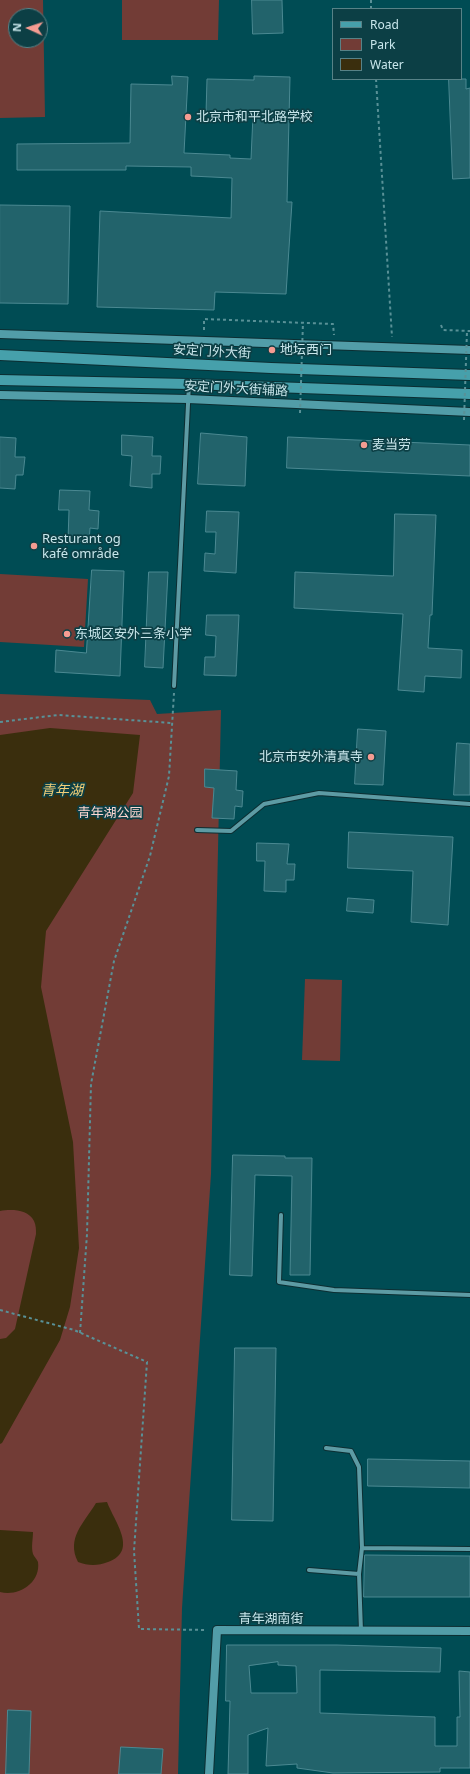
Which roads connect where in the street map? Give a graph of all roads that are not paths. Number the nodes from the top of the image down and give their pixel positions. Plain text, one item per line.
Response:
1 (0, 334) edge
2 (470, 350) edge
3 (0, 355) edge
4 (470, 375) edge
5 (0, 380) edge
6 (189, 384) junction
7 (470, 394) edge
8 (0, 395) edge
9 (188, 399) junction
10 (470, 412) edge
11 (174, 686) road end
12 (470, 804) edge
13 (197, 830) dead end
14 (281, 1215) dead end
15 (470, 1295) edge
16 (326, 1448) dead end
17 (362, 1548) junction
18 (470, 1549) edge
19 (309, 1570) dead end
20 (359, 1574) junction
21 (361, 1631) junction
22 (470, 1632) edge
23 (209, 1774) edge

1 - 2 street
3 - 4 main road, 安定门外大街
5 - 6 main road
6 - 7 main road
6 - 9 street
8 - 9 street, 安定门外大街辅路
9 - 10 street, 安定门外大街辅路
9 - 11 street
12 - 13 street
14 - 15 street
16 - 17 street
17 - 18 street
17 - 20 street
19 - 20 street
20 - 21 street
21 - 22 street, 青年湖南街
21 - 23 street, 青年湖南街

